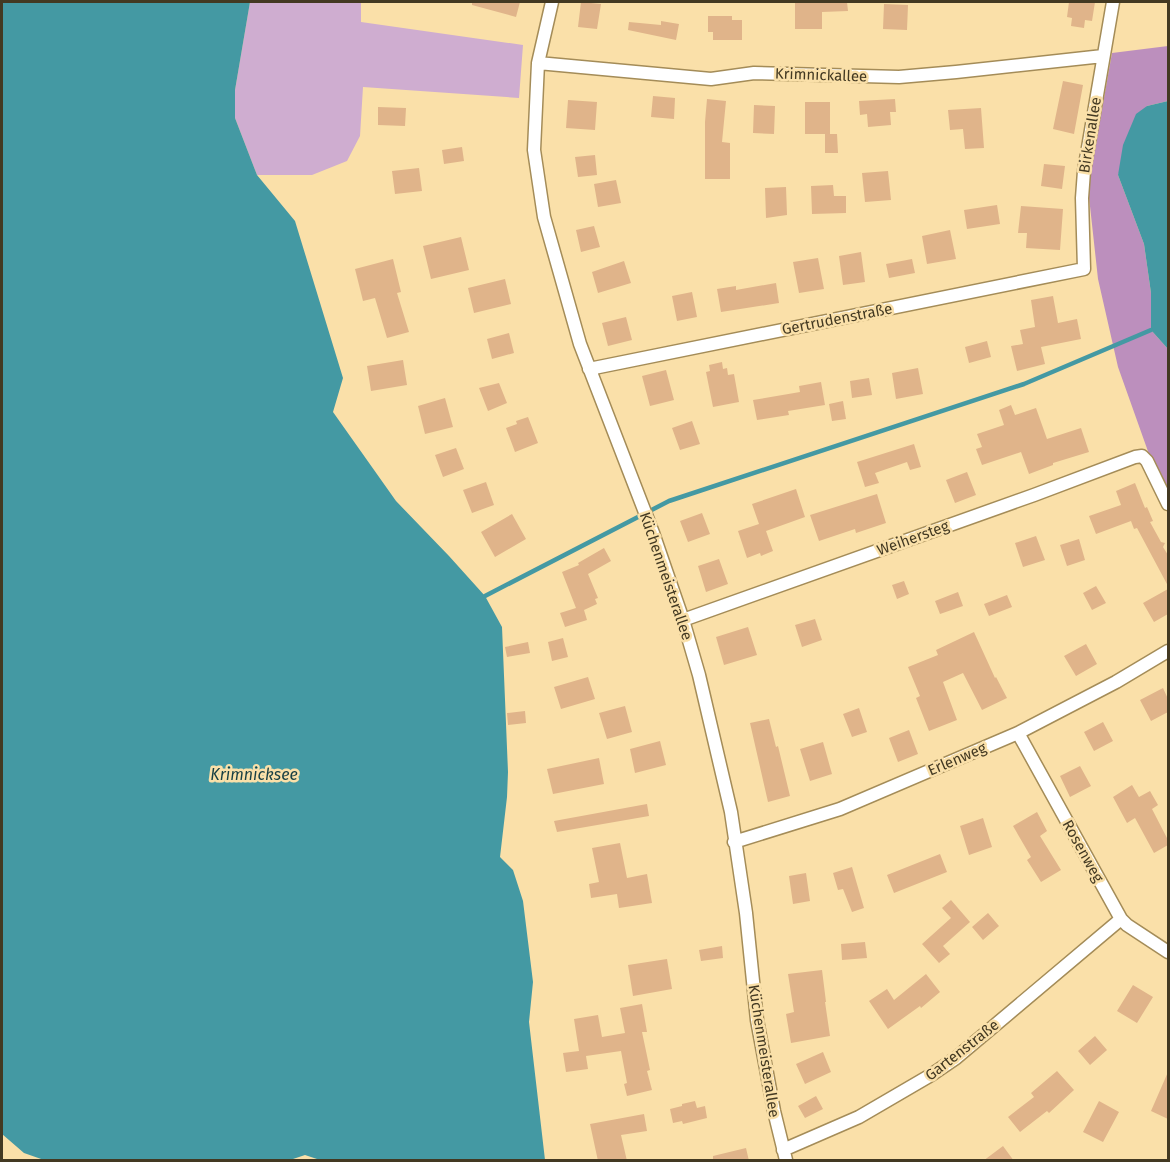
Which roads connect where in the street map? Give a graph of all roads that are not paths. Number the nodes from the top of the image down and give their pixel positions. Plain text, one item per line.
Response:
1 (552, 2) edge
2 (1113, 2) edge
3 (1103, 56) junction
4 (538, 63) junction
5 (1084, 269) joint
6 (589, 369) junction
7 (1168, 504) edge
8 (683, 620) junction
9 (1168, 651) edge
10 (1018, 733) junction
11 (734, 842) junction
12 (1120, 919) junction
13 (1168, 952) edge
14 (785, 1155) edge

1 - 4 street, Küchenmeisterallee
2 - 3 street, Birkenallee
3 - 4 street, Krimnickallee
3 - 5 street, Birkenallee
4 - 6 street, Küchenmeisterallee
5 - 6 street, Gertrudenstraße
6 - 8 street, Küchenmeisterallee
7 - 8 street, Weihersteg
8 - 11 street, Küchenmeisterallee
9 - 10 street, Erlenweg
10 - 11 street, Erlenweg
10 - 12 street, Rosenweg
11 - 14 street, Küchenmeisterallee
12 - 13 street, Rosenweg
12 - 14 street, Gartenstraße

